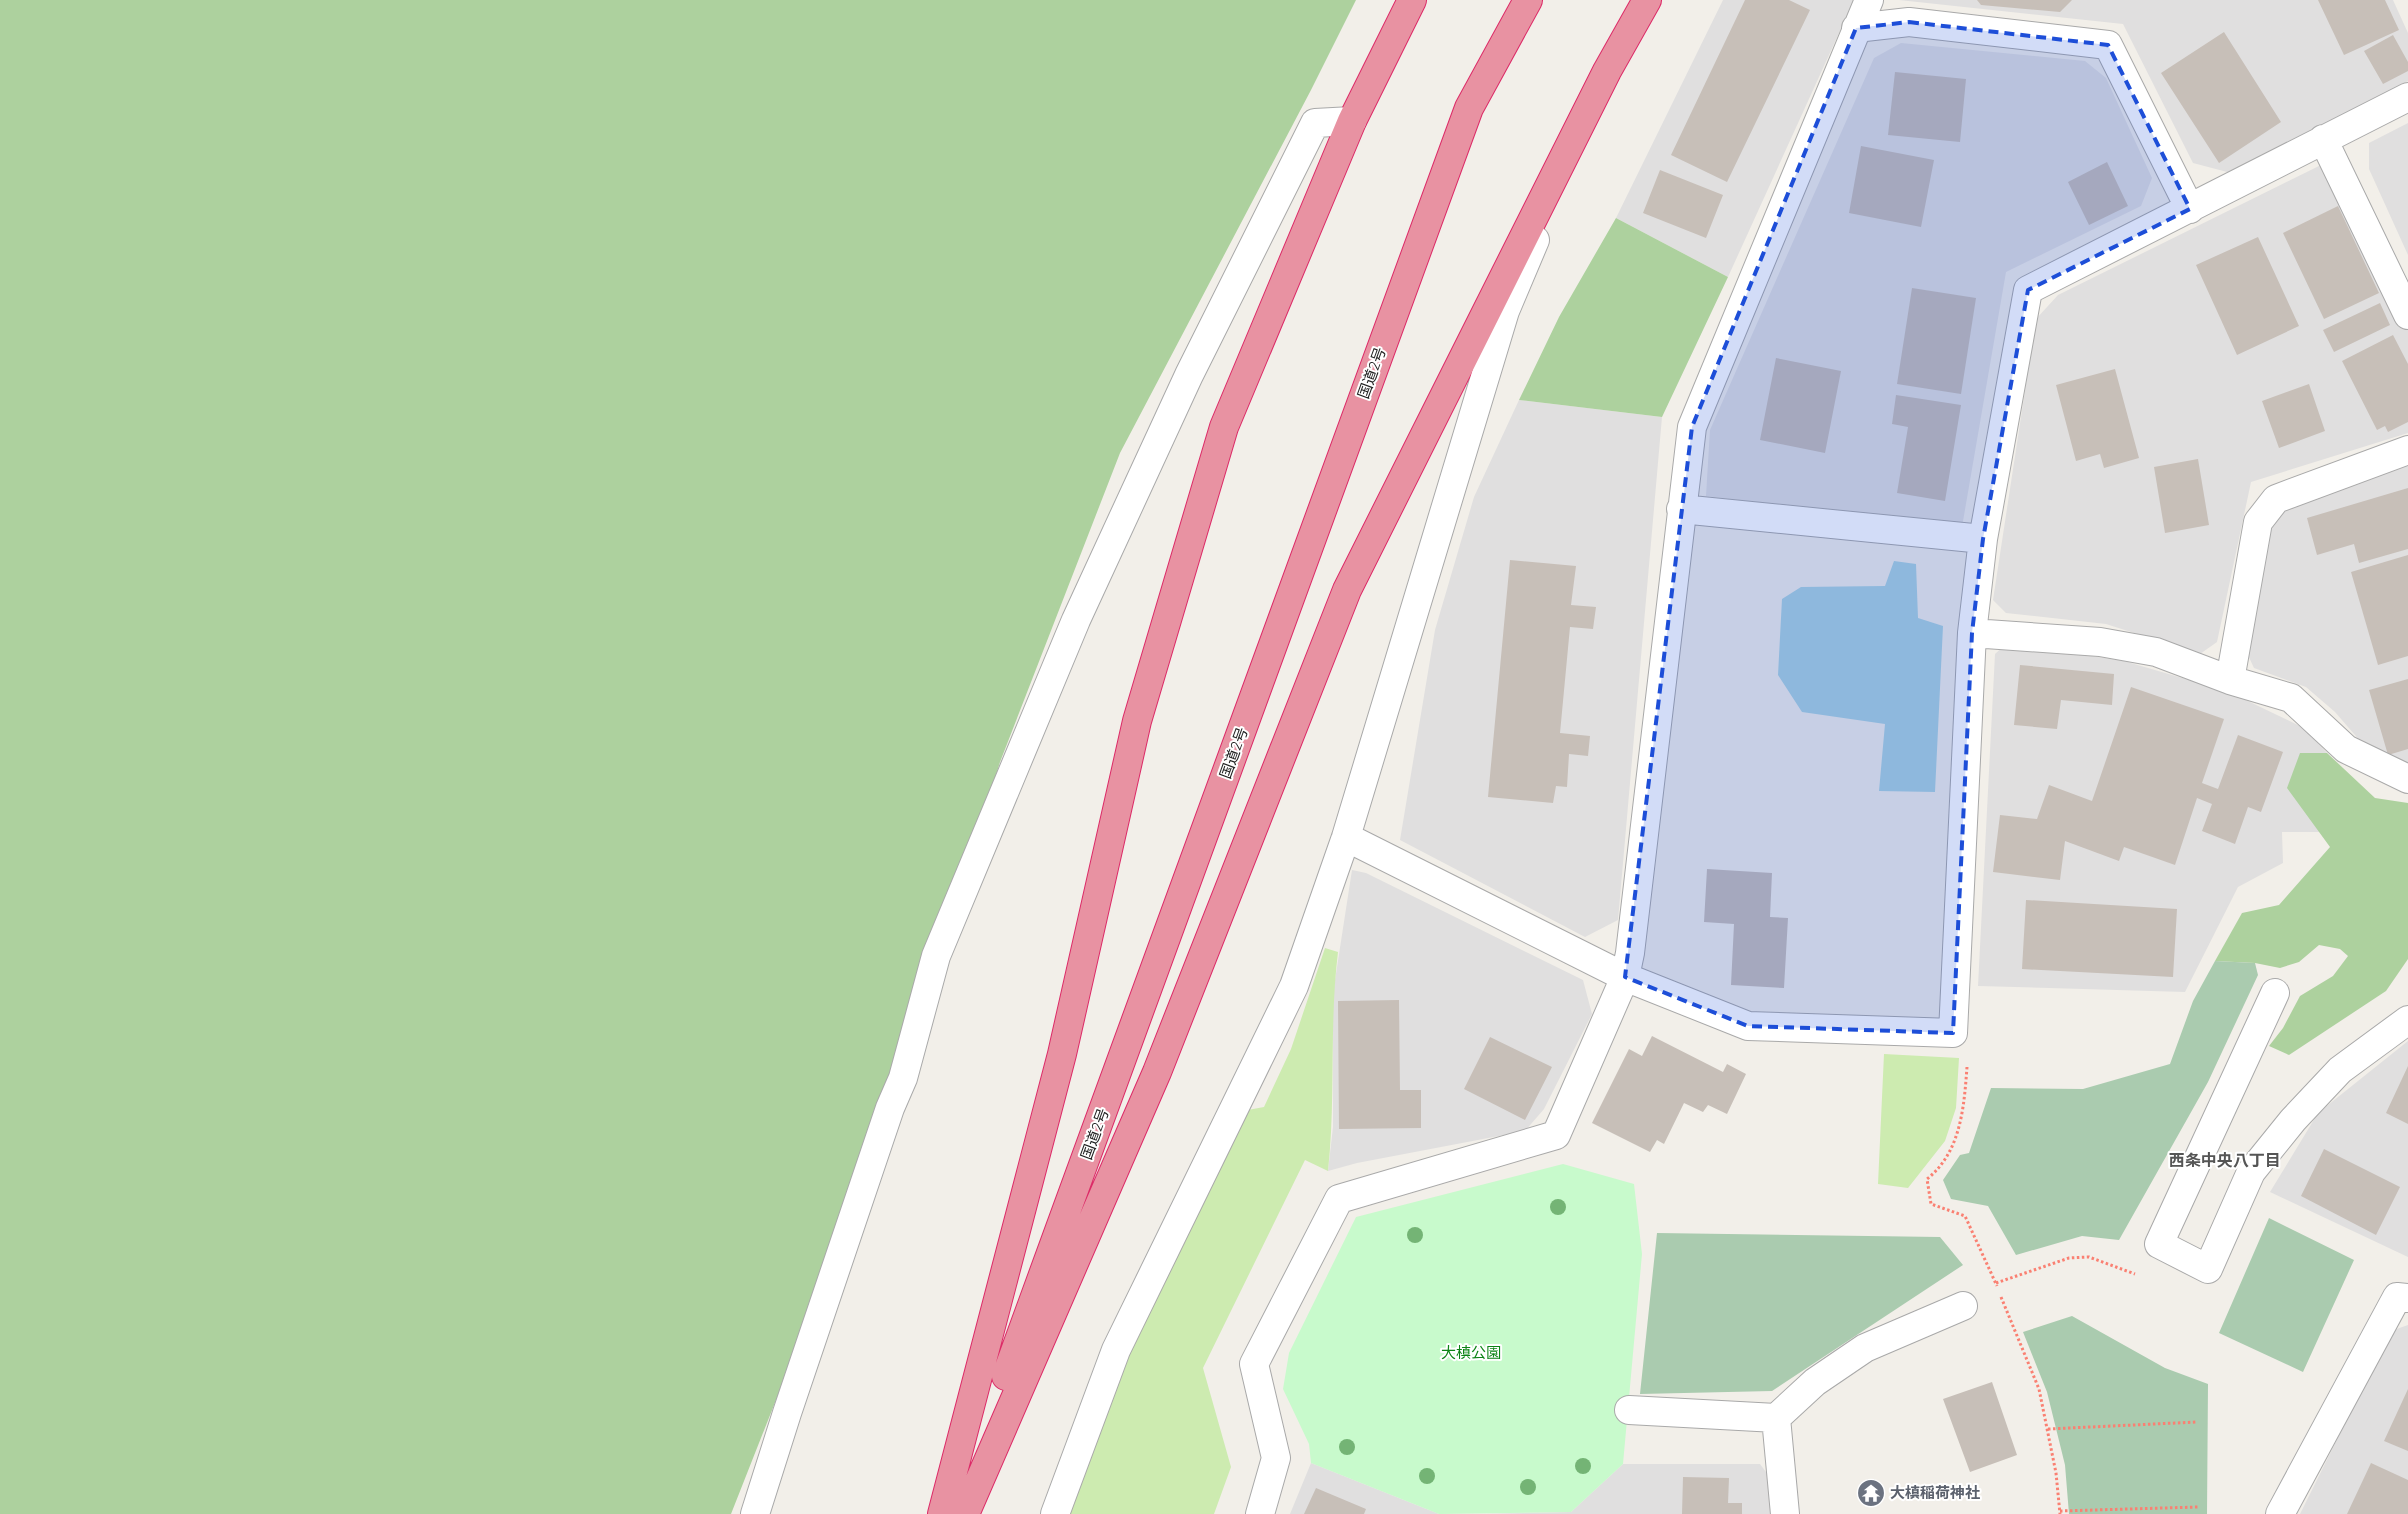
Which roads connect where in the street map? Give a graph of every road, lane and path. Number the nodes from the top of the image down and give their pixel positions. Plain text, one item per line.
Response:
1 (1412, 0) edge
2 (1528, 0) edge
3 (1647, 0) edge
4 (1869, 0) edge
5 (1856, 28) junction
6 (1607, 71) junction
7 (2408, 97) edge
8 (1352, 121) junction
9 (2324, 139) junction
10 (2190, 209) junction
11 (2408, 315) edge
12 (2408, 450) edge
13 (1681, 509) junction
14 (1983, 539) junction
15 (1972, 633) junction
16 (2230, 680) junction
17 (2408, 779) edge
18 (1346, 837) junction
19 (1625, 977) junction
20 (2274, 993) dead end
21 (2408, 1020) edge
22 (1953, 1033) junction
23 (2140, 1276) dead end
24 (1996, 1283) junction
25 (2408, 1298) edge
26 (1963, 1306) dead end
27 (1628, 1410) dead end
28 (1776, 1418) junction
29 (2197, 1422) dead end
30 (2048, 1429) junction
31 (2198, 1507) dead end
32 (2060, 1512) edge
33 (756, 1514) edge
34 (942, 1514) edge
35 (956, 1514) edge
36 (965, 1514) edge
37 (1055, 1514) edge
38 (1260, 1514) edge
39 (1785, 1514) edge
40 (2280, 1514) edge

1 - 8 highway
2 - 35 highway, 国道2号
3 - 6 highway
4 - 5 street
5 - 10 street
5 - 13 street
6 - 18 street
6 - 36 highway
7 - 9 street
8 - 33 street
8 - 34 highway
9 - 10 street
9 - 11 street
10 - 14 street
12 - 16 street
13 - 14 street
13 - 19 street
14 - 15 street
15 - 16 street
15 - 22 street
16 - 17 street
18 - 19 street
18 - 37 street
19 - 22 street
19 - 38 street
20 - 21 street
22 - 24 path
23 - 24 path
24 - 30 path
25 - 40 street
26 - 28 street
27 - 28 street
28 - 39 street
29 - 30 path
30 - 32 path
31 - 32 path

